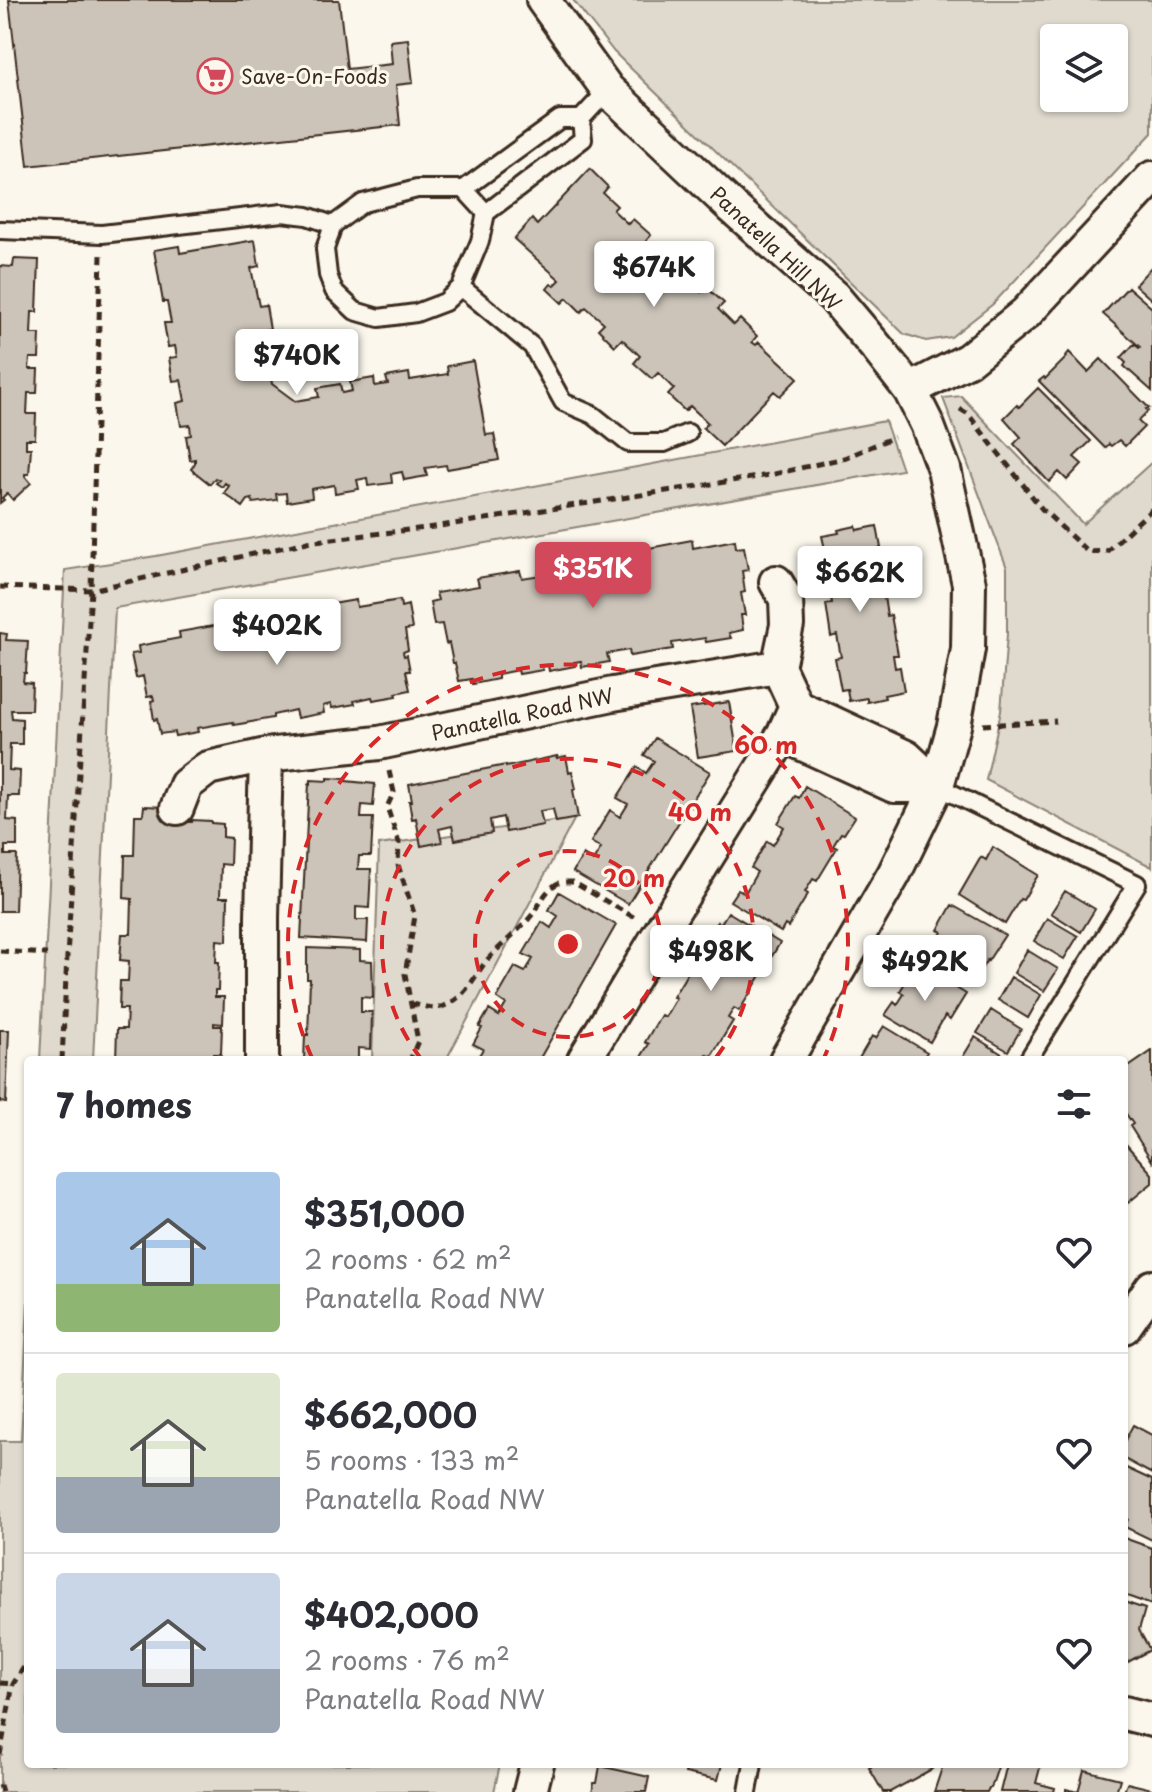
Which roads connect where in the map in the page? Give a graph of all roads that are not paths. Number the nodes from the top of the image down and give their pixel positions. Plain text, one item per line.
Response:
1 (543, 0) edge
2 (608, 90) junction
3 (581, 119) junction
4 (1152, 178) edge
5 (464, 189) junction
6 (486, 213) junction
7 (333, 225) junction
8 (0, 230) edge
9 (461, 287) junction
10 (910, 390) junction
11 (688, 433) dead end
12 (776, 582) dead end
13 (778, 667) junction
14 (790, 720) junction
15 (266, 755) junction
16 (937, 786) junction
17 (177, 808) dead end
18 (262, 1056) edge
19 (586, 1056) edge
20 (788, 1056) edge
21 (1030, 1056) edge
22 (1152, 1287) edge
23 (1128, 1321) edge
24 (1128, 1714) edge
25 (1152, 1720) edge
26 (536, 1768) edge
27 (752, 1768) edge
28 (530, 1792) edge
29 (748, 1792) edge

1 - 2 street, Panatella Hill NW
2 - 3 lane
2 - 10 street, Panatella Hill NW
3 - 5 lane
3 - 6 lane
4 - 10 street
5 - 6 lane
5 - 7 lane
6 - 9 lane
7 - 8 lane
7 - 9 lane
9 - 11 lane
10 - 16 street, Panatella Hill NW
12 - 13 street
13 - 14 street
13 - 15 street, Panatella Road NW
14 - 16 street
14 - 19 street
15 - 17 street, Panatella Road NW
15 - 18 street
16 - 20 street, Panatella Hill NW
16 - 21 lane
22 - 23 street
24 - 25 street
26 - 28 street
27 - 29 lane

